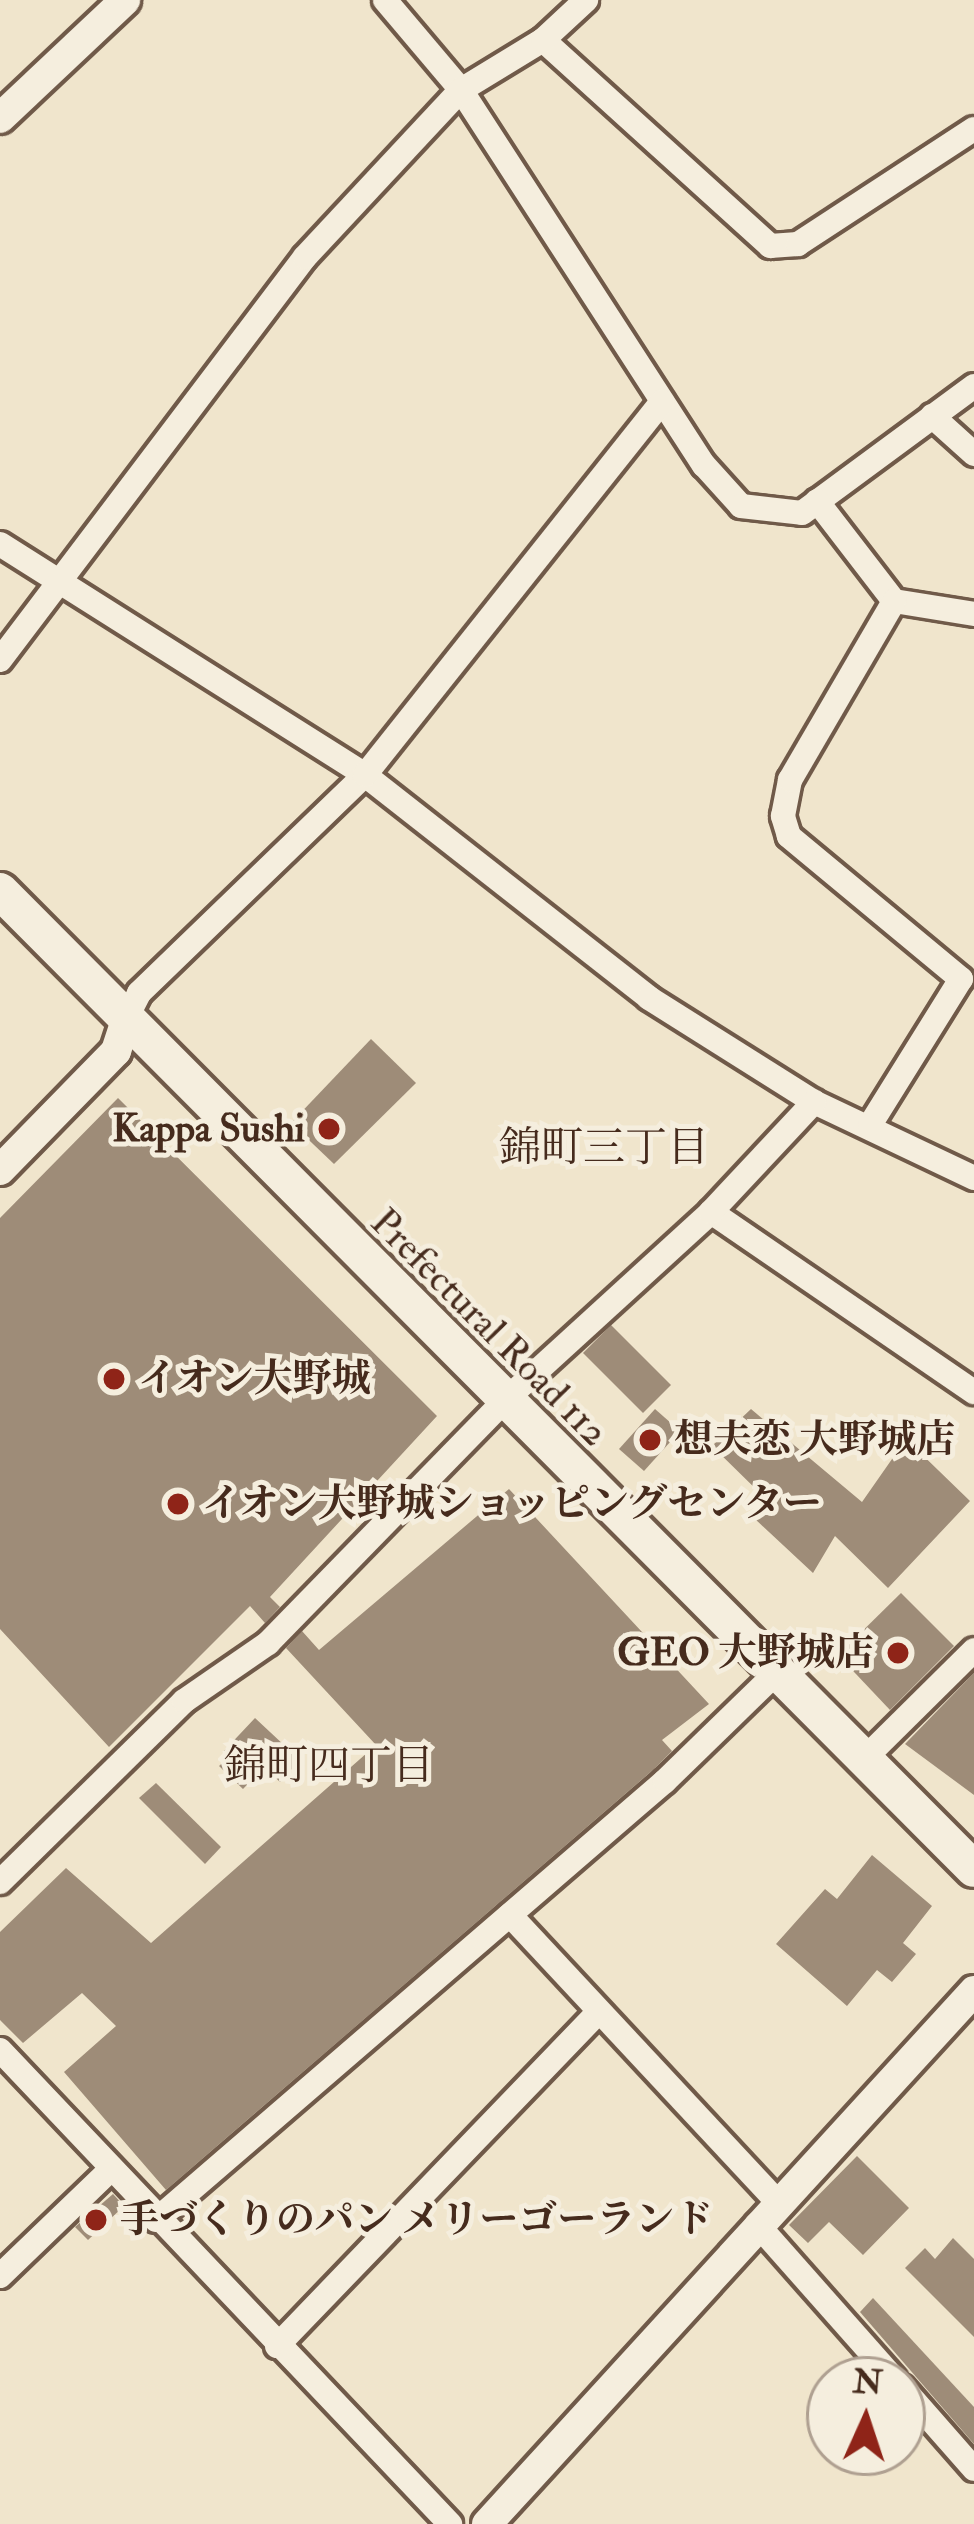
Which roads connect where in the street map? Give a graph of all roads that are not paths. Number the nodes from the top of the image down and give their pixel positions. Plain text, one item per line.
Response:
1 (125, 0) edge
2 (385, 0) edge
3 (586, 0) edge
4 (542, 40) junction
5 (461, 90) junction
6 (0, 118) edge
7 (974, 129) edge
8 (974, 386) edge
9 (662, 402) junction
10 (932, 416) junction
11 (974, 454) edge
12 (817, 500) junction
13 (0, 544) edge
14 (65, 584) junction
15 (894, 602) junction
16 (974, 614) edge
17 (0, 660) edge
18 (365, 775) junction
19 (0, 891) edge
20 (127, 1017) junction
21 (814, 1102) junction
22 (870, 1125) junction
23 (1, 1167) edge
24 (974, 1178) edge
25 (711, 1212) junction
26 (974, 1392) edge
27 (502, 1403) junction
28 (974, 1649) edge
29 (777, 1672) junction
30 (861, 1762) junction
31 (974, 1869) edge
32 (0, 1882) edge
33 (510, 1915) junction
34 (974, 1990) edge
35 (598, 2013) junction
36 (0, 2050) edge
37 (110, 2170) junction
38 (768, 2213) junction
39 (155, 2220) junction
40 (0, 2276) edge
41 (278, 2345) junction
42 (878, 2356) edge
43 (926, 2414) edge
44 (974, 2469) edge
45 (450, 2524) edge
46 (487, 2524) edge

1 - 6 street
2 - 5 street
3 - 4 street
4 - 5 street
4 - 7 street
5 - 9 street
5 - 14 street
8 - 10 street
9 - 12 street
9 - 18 street
10 - 11 street
10 - 12 street
12 - 15 street
13 - 14 street
14 - 17 street
14 - 18 street
15 - 16 street
15 - 22 street
18 - 20 street
18 - 21 street
19 - 20 main road, Prefectural Road 112
20 - 23 street
20 - 27 main road, Prefectural Road 112
21 - 22 street
21 - 25 street
22 - 24 street
25 - 26 street
25 - 27 street
27 - 29 main road, Prefectural Road 112
27 - 32 street
28 - 30 street
29 - 30 main road, Prefectural Road 112
29 - 33 street
30 - 31 main road, Prefectural Road 112
33 - 35 street
33 - 39 street
34 - 38 street
35 - 38 street
35 - 41 street
36 - 37 street
37 - 39 street
37 - 40 street
38 - 42 street
38 - 46 street
39 - 41 street
41 - 45 street
43 - 44 street

